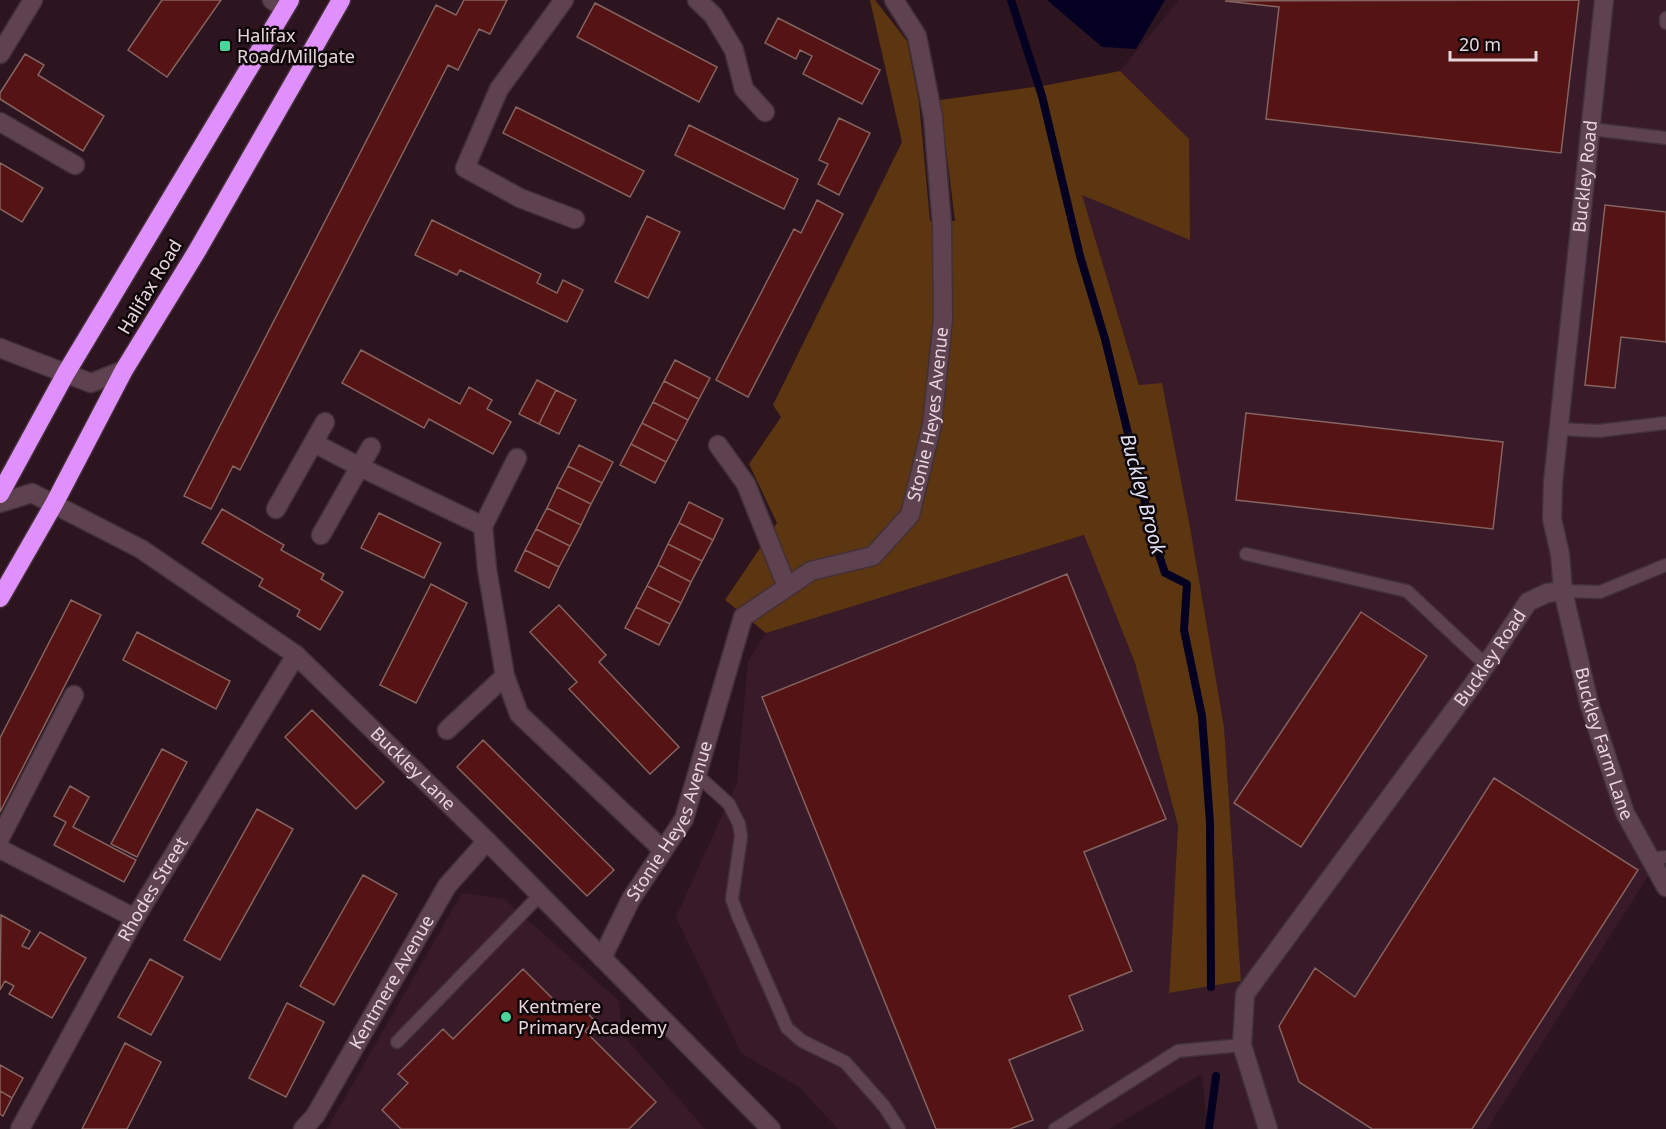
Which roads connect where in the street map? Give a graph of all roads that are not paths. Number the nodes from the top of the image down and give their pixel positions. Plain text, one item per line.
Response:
1 (33, 0) edge
2 (341, 0) edge
3 (564, 0) edge
4 (696, 0) edge
5 (894, 0) edge
6 (1604, 0) edge
7 (282, 3) edge
8 (1666, 18) edge
9 (1666, 23) edge
10 (0, 54) edge
11 (765, 112) dead end
12 (0, 122) edge
13 (1590, 129) junction
14 (1666, 138) edge
15 (75, 165) dead end
16 (575, 219) dead end
17 (0, 348) edge
18 (124, 370) junction
19 (66, 373) junction
20 (325, 422) dead end
21 (1666, 423) edge
22 (1559, 429) junction
23 (314, 443) junction
24 (718, 445) dead end
25 (372, 447) dead end
26 (517, 458) dead end
27 (360, 467) junction
28 (0, 494) edge
29 (0, 503) edge
30 (54, 504) junction
31 (276, 509) dead end
32 (483, 526) junction
33 (321, 535) dead end
34 (1246, 555) dead end
35 (1666, 565) edge
36 (787, 587) junction
37 (1563, 591) junction
38 (0, 598) edge
39 (296, 655) junction
40 (1486, 665) junction
41 (505, 676) junction
42 (74, 695) dead end
43 (447, 730) dead end
44 (697, 775) junction
45 (0, 838) edge
46 (488, 841) junction
47 (0, 849) edge
48 (663, 850) junction
49 (1659, 858) edge
50 (1666, 886) edge
51 (541, 894) junction
52 (135, 918) junction
53 (602, 958) junction
54 (397, 1042) dead end
55 (1242, 1045) junction
56 (20, 1129) edge
57 (303, 1129) edge
58 (771, 1129) edge
59 (899, 1129) edge
60 (1055, 1129) edge
61 (1268, 1129) edge

1 - 10 street
2 - 18 highway, Halifax Road
3 - 16 street
4 - 11 street
5 - 36 street, Stonie Heyes Avenue
6 - 13 street, Buckley Road
7 - 19 highway, Halifax Road
8 - 9 lane
12 - 15 street
13 - 14 lane
13 - 22 street, Buckley Road
17 - 19 street
18 - 19 street
18 - 30 highway, Halifax Road
19 - 28 highway, Halifax Road
20 - 23 street
21 - 22 lane
22 - 37 street, Buckley Road
23 - 27 street
23 - 31 street
24 - 36 street
25 - 27 street
26 - 32 street
27 - 32 street
27 - 33 street
29 - 30 street, Buckley Lane
30 - 38 highway, Halifax Road
30 - 39 street, Buckley Lane
32 - 41 street
34 - 40 lane
35 - 37 lane
36 - 44 street, Stonie Heyes Avenue
37 - 40 street, Buckley Road
37 - 49 street, Buckley Farm Lane
39 - 46 street, Buckley Lane
39 - 52 street, Rhodes Street
40 - 55 street, Buckley Road
41 - 43 street
41 - 48 street
42 - 45 street
44 - 48 street, Stonie Heyes Avenue
44 - 59 lane
46 - 51 street, Buckley Lane
46 - 57 street, Kentmere Avenue
47 - 52 street
48 - 53 street, Stonie Heyes Avenue
49 - 50 street, Buckley Farm Lane
51 - 53 street, Buckley Lane
51 - 54 lane
52 - 56 street, Rhodes Street
53 - 58 street, Buckley Lane
55 - 60 lane
55 - 61 street, Buckley Road

